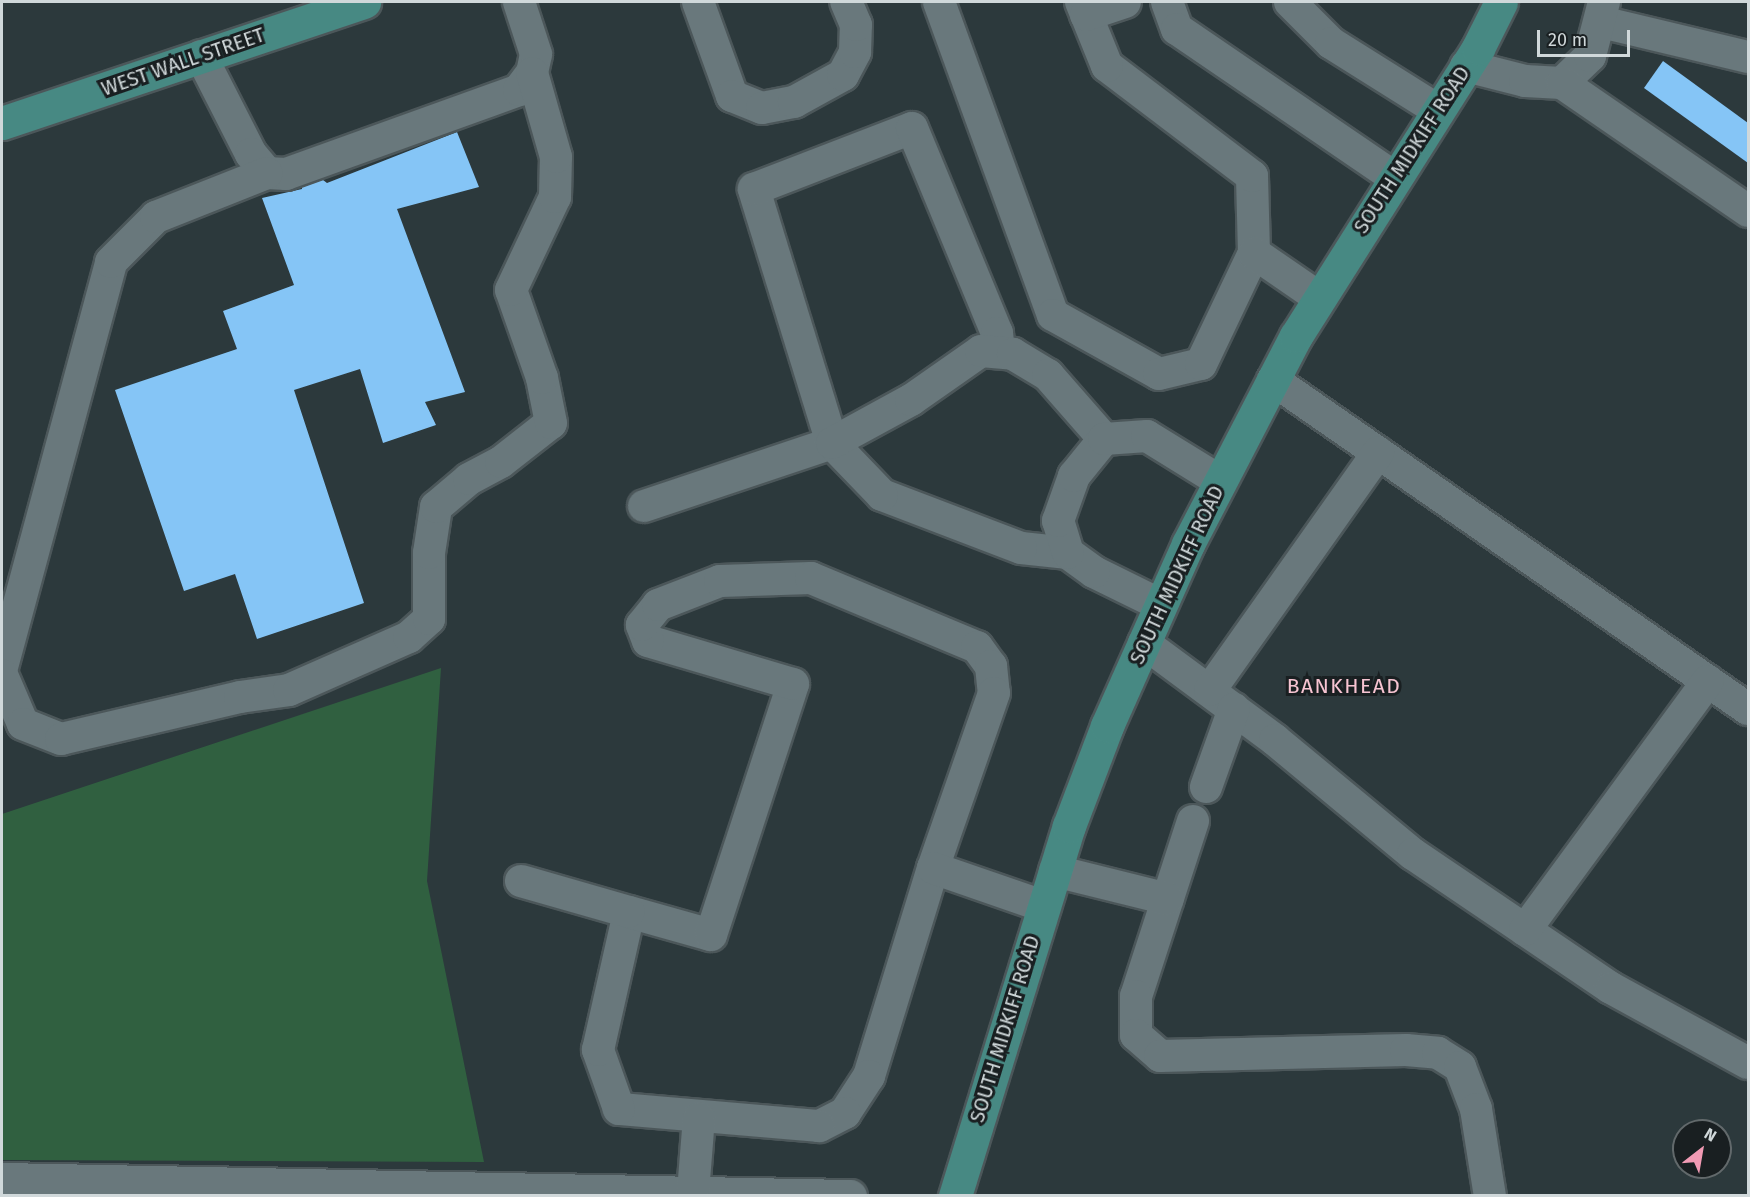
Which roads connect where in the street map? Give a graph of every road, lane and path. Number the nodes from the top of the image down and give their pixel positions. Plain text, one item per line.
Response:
1 (519, 2) edge
2 (698, 2) edge
3 (846, 2) edge
4 (939, 2) edge
5 (1125, 2) edge
6 (1167, 2) edge
7 (1290, 2) edge
8 (1501, 2) edge
9 (344, 5) edge
10 (1084, 8) edge
11 (1603, 12) edge
12 (201, 56) junction
13 (1749, 57) edge
14 (1466, 66) junction
15 (532, 73) junction
16 (1562, 83) junction
17 (1438, 110) junction
18 (2, 123) edge
19 (267, 173) junction
20 (1394, 177) junction
21 (1749, 211) edge
22 (1254, 253) junction
23 (1318, 297) junction
24 (999, 351) junction
25 (1273, 380) junction
26 (1104, 439) junction
27 (832, 444) junction
28 (1378, 453) junction
29 (1221, 481) junction
30 (644, 506) dead end
31 (1068, 553) junction
32 (1161, 605) junction
33 (1144, 643) junction
34 (2, 667) edge
35 (2, 675) edge
36 (1708, 681) junction
37 (1222, 700) junction
38 (1749, 709) edge
39 (1206, 787) dead end
40 (1193, 821) dead end
41 (933, 868) junction
42 (1054, 871) junction
43 (521, 881) dead end
44 (1168, 899) junction
45 (1043, 906) junction
46 (629, 912) junction
47 (1525, 930) junction
48 (1749, 1064) edge
49 (699, 1118) junction
50 (2, 1179) edge
51 (693, 1192) junction
52 (851, 1196) edge
53 (955, 1196) edge
54 (1490, 1196) edge

1 - 15 street
2 - 3 street
4 - 22 street
5 - 10 street
6 - 20 street
7 - 17 street
8 - 14 main road, SOUTH MIDKIFF ROAD
9 - 12 main road, WEST WALL STREET
10 - 22 street
11 - 13 street
11 - 16 street
12 - 18 main road, WEST WALL STREET
12 - 19 street
14 - 16 street
14 - 17 main road, SOUTH MIDKIFF ROAD
15 - 19 street
15 - 35 street
16 - 21 street
17 - 20 main road, SOUTH MIDKIFF ROAD
19 - 34 street
20 - 23 main road, SOUTH MIDKIFF ROAD
22 - 23 street
23 - 25 main road, SOUTH MIDKIFF ROAD
24 - 26 street
24 - 27 street
24 - 27 street
25 - 28 street
25 - 29 main road, SOUTH MIDKIFF ROAD
26 - 29 street
26 - 31 street
27 - 30 street
27 - 31 street
28 - 36 street
28 - 37 street
29 - 32 main road, SOUTH MIDKIFF ROAD
31 - 32 street
32 - 33 main road, SOUTH MIDKIFF ROAD
33 - 37 street
33 - 42 main road, SOUTH MIDKIFF ROAD
36 - 38 street
36 - 47 street
37 - 39 street
37 - 47 street
40 - 44 street
41 - 45 street
41 - 46 street
41 - 49 street
42 - 44 street
42 - 45 main road, SOUTH MIDKIFF ROAD
43 - 46 street
44 - 54 street
45 - 53 main road, SOUTH MIDKIFF ROAD
46 - 49 street
47 - 48 street
49 - 51 street
50 - 51 street
51 - 52 street

